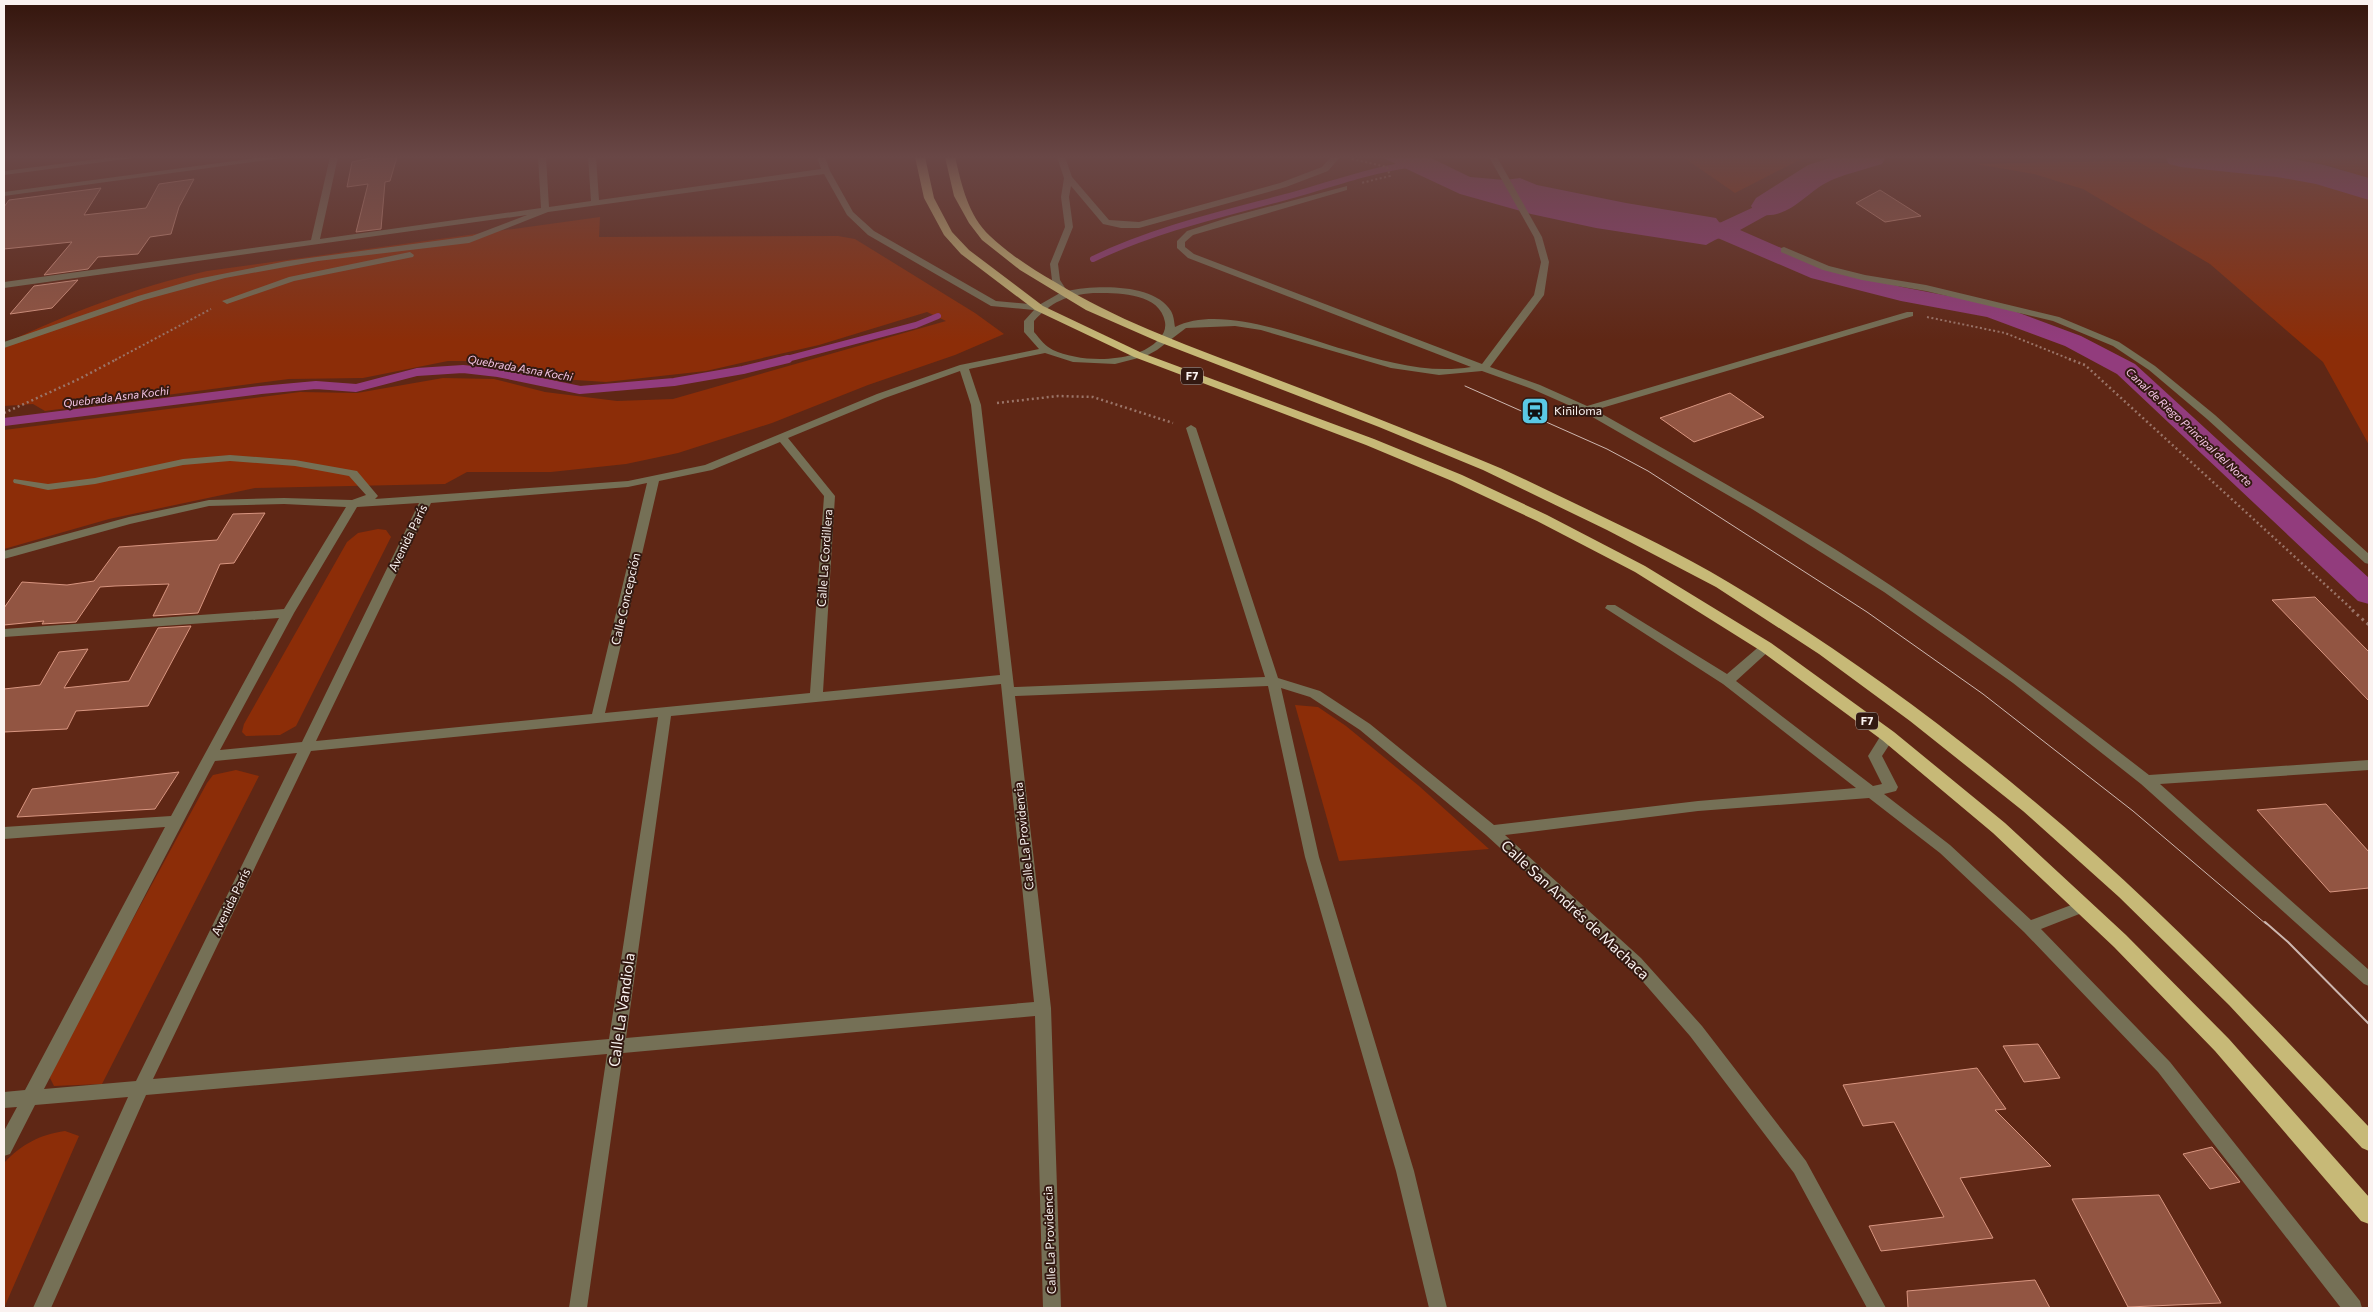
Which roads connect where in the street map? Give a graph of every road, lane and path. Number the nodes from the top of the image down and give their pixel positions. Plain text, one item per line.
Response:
1 (321, 218) edge
2 (492, 218) edge
3 (527, 218) edge
4 (855, 218) edge
5 (940, 218) edge
6 (971, 218) edge
7 (1068, 218) edge
8 (1103, 218) edge
9 (1163, 218) edge
10 (1241, 218) edge
11 (1527, 218) edge
12 (476, 238) junction
13 (316, 242) junction
14 (1784, 250) dead end
15 (4, 284) edge
16 (1065, 294) junction
17 (227, 301) joint
18 (1039, 308) junction
19 (1910, 314) joint
20 (1163, 340) junction
21 (4, 345) edge
22 (1047, 350) junction
23 (1138, 356) junction
24 (962, 367) junction
25 (1484, 368) junction
26 (976, 405) junction
27 (1586, 409) junction
28 (4, 413) edge
29 (1191, 428) joint
30 (781, 436) junction
31 (654, 478) junction
32 (18, 481) dead end
33 (427, 499) junction
34 (352, 504) junction
35 (4, 555) edge
36 (2369, 560) edge
37 (1611, 608) dead end
38 (288, 613) junction
39 (2369, 625) edge
40 (4, 632) edge
41 (1766, 647) junction
42 (1728, 680) junction
43 (1273, 681) junction
44 (1007, 686) junction
45 (816, 698) junction
46 (665, 713) junction
47 (598, 719) junction
48 (1888, 736) junction
49 (306, 747) junction
50 (211, 756) junction
51 (2369, 765) edge
52 (2146, 780) junction
53 (1871, 792) junction
54 (176, 821) junction
55 (1490, 831) junction
56 (4, 832) edge
57 (2082, 908) junction
58 (2029, 927) junction
59 (2369, 979) edge
60 (1043, 1008) junction
61 (616, 1045) junction
62 (141, 1087) junction
63 (31, 1098) junction
64 (4, 1100) edge
65 (2369, 1141) edge
66 (4, 1148) edge
67 (2369, 1213) edge
68 (42, 1308) edge
69 (578, 1308) edge
70 (1052, 1308) edge
71 (1438, 1308) edge
72 (1877, 1308) edge
73 (2353, 1308) edge

1 - 13 street
2 - 13 street
3 - 12 street
4 - 18 street
5 - 18 highway, F7
6 - 16 highway, F7
7 - 16 street
8 - 9 street
10 - 25 street
11 - 25 street
12 - 17 street
12 - 21 street
13 - 15 street
14 - 36 street
16 - 18 street
16 - 20 highway, F7
16 - 20 street
17 - 28 path
18 - 22 street
18 - 23 highway, F7
19 - 27 street
19 - 39 path
20 - 23 street
20 - 25 street
20 - 65 highway, F7
22 - 23 street
22 - 24 street
23 - 41 highway, F7
24 - 26 street, Calle La Providencia
24 - 30 street
25 - 27 street
26 - 29 path
26 - 44 street, Calle La Providencia
27 - 52 street
29 - 43 street
30 - 31 street
30 - 45 street, Calle La Cordillera
31 - 33 street
31 - 47 street, Calle Concepción
32 - 34 street
33 - 34 street
33 - 49 street, Avenida París
34 - 35 street
34 - 38 street
37 - 42 street
38 - 40 street
38 - 50 street
41 - 42 street
41 - 48 highway, F7
42 - 53 street
43 - 44 street, Calle San Andrés de Machaca
43 - 55 street, Calle San Andrés de Machaca
43 - 71 street
44 - 45 street, Calle San Andrés de Machaca
44 - 60 street, Calle La Providencia
45 - 46 street, Calle San Andrés de Machaca
46 - 47 street, Calle San Andrés de Machaca
46 - 61 street, Calle La Vandiola
47 - 49 street, Calle San Andrés de Machaca
48 - 53 street
48 - 57 highway, F7
49 - 50 street, Calle San Andrés de Machaca
49 - 62 street, Avenida París
50 - 54 street
51 - 52 street
52 - 59 street
53 - 55 street
53 - 58 street
54 - 56 street
54 - 63 street
55 - 72 street, Calle San Andrés de Machaca
57 - 58 street
57 - 67 highway, F7
58 - 73 street
60 - 61 street
60 - 70 street, Calle La Providencia
61 - 62 street
61 - 69 street, Calle La Vandiola
62 - 63 street
62 - 68 street, Avenida París
63 - 64 street
63 - 66 street

